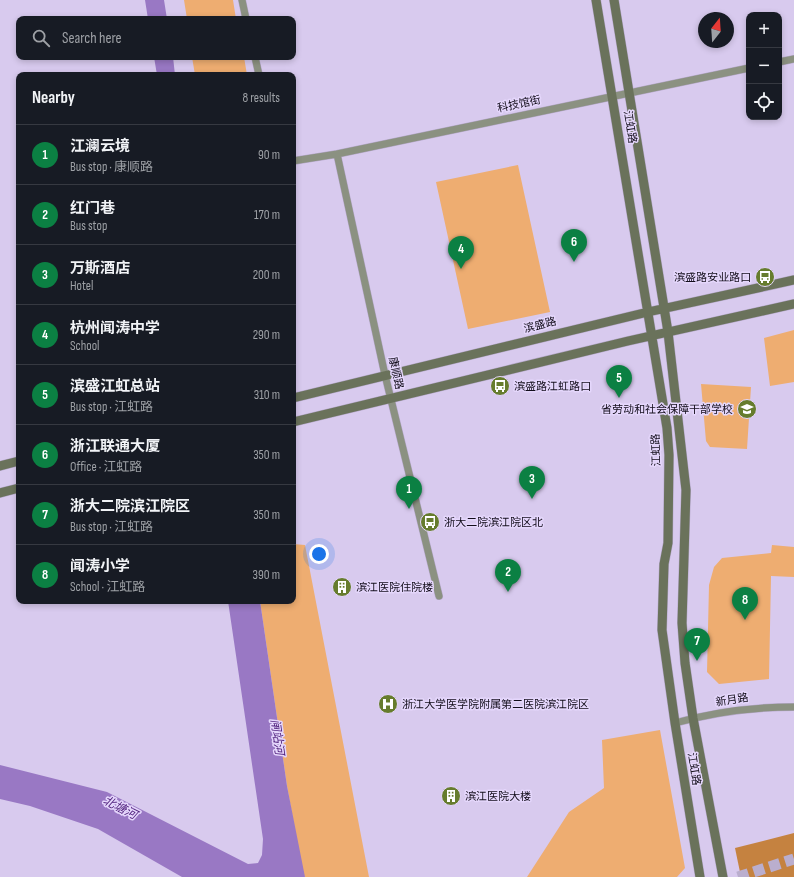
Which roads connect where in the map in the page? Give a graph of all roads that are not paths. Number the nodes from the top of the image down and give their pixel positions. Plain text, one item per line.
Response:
1 (242, 0) edge
2 (596, 0) edge
3 (614, 0) edge
4 (245, 16) edge
5 (794, 59) edge
6 (256, 60) edge
7 (782, 61) edge
8 (746, 69) edge
9 (258, 72) edge
10 (630, 92) junction
11 (613, 95) junction
12 (337, 154) junction
13 (296, 161) edge
14 (794, 280) edge
15 (794, 304) edge
16 (664, 308) junction
17 (648, 312) junction
18 (668, 332) junction
19 (651, 336) junction
20 (385, 375) junction
21 (296, 397) edge
22 (391, 399) junction
23 (296, 421) edge
24 (16, 462) edge
25 (0, 466) edge
26 (16, 489) edge
27 (0, 493) edge
28 (439, 596) dead end
29 (794, 707) edge
30 (693, 718) junction
31 (675, 723) junction
32 (700, 877) edge
33 (723, 877) edge

1 - 4 street
2 - 11 main road, 江虹路
3 - 10 main road, 江虹路
5 - 7 street
6 - 9 street
8 - 10 street, 科技馆街
10 - 11 street, 科技馆街
10 - 16 main road, 江虹路
11 - 12 street, 科技馆街
11 - 17 main road, 江虹路
12 - 13 street, 科技馆街
12 - 20 street, 康顺路
14 - 16 main road, 滨盛路
15 - 18 main road
16 - 17 main road, 滨盛路
16 - 18 main road, 江虹路
17 - 19 main road, 江虹路
17 - 20 main road, 滨盛路
18 - 19 main road
18 - 30 main road, 江虹路
19 - 22 main road
19 - 31 main road, 江虹路
20 - 21 main road, 滨盛路
20 - 22 street, 康顺路
22 - 23 main road
22 - 28 street, 康顺路
24 - 25 main road
26 - 27 main road
29 - 30 street, 新月路
30 - 31 street, 新月路
30 - 33 main road, 江虹路
31 - 32 main road, 江虹路

